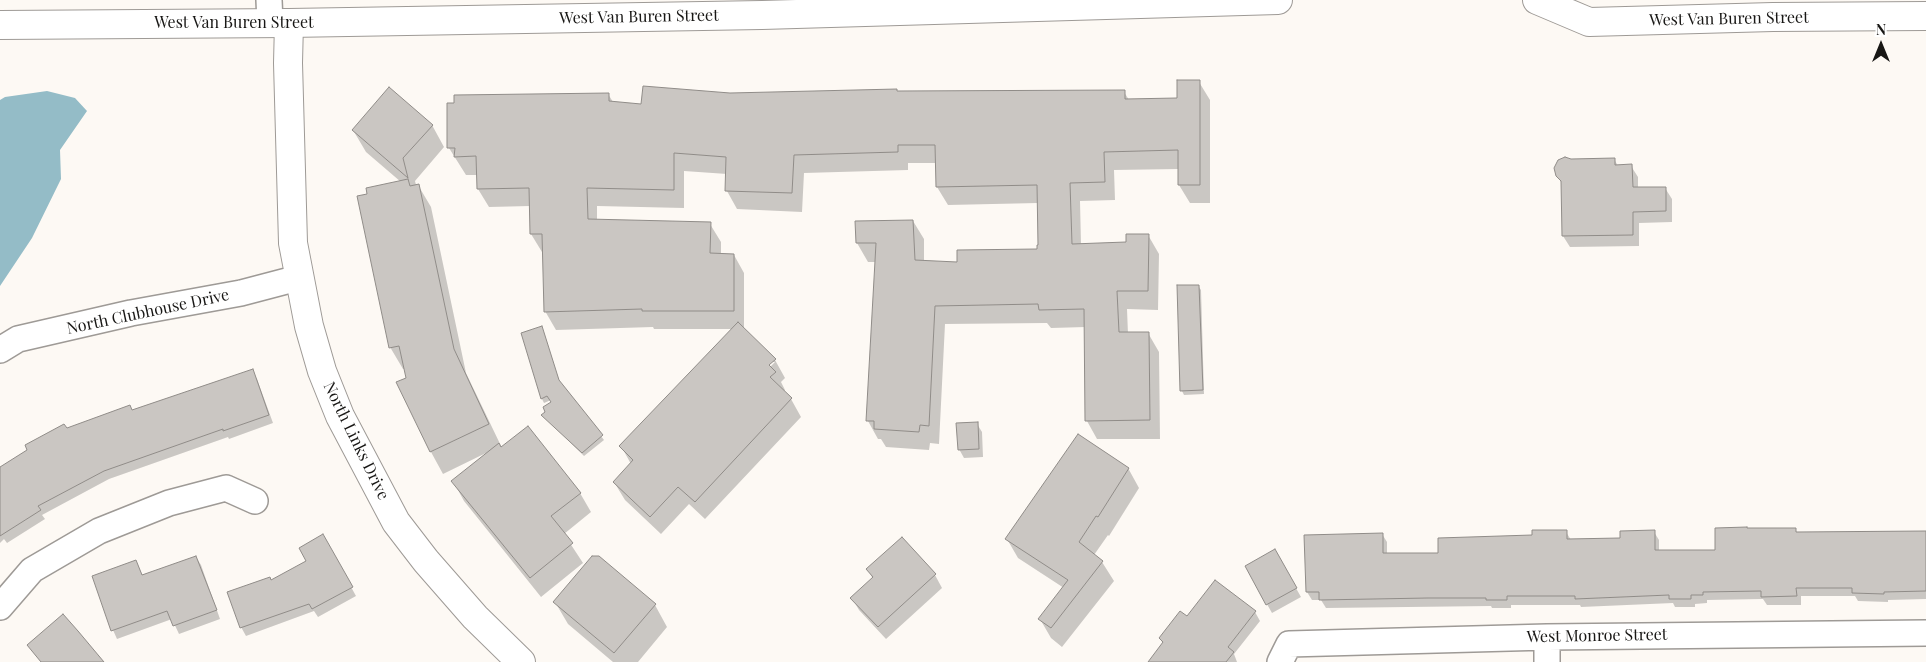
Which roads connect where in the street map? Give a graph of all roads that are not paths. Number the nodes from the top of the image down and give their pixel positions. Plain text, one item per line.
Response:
1 (1278, 0) edge
2 (1537, 0) edge
3 (1811, 0) edge
4 (276, 15) edge
5 (1926, 16) edge
6 (1773, 17) junction
7 (0, 25) edge
8 (298, 278) junction
9 (0, 350) edge
10 (255, 501) dead end
11 (0, 607) edge
12 (1926, 633) edge
13 (1546, 637) junction
14 (521, 662) edge
15 (1280, 662) edge
16 (1547, 662) edge

1 - 4 main road, West Van Buren Street
2 - 6 main road, West Van Buren Street
3 - 6 main road
4 - 7 main road, West Van Buren Street
4 - 8 main road, North Links Drive
5 - 6 main road, West Van Buren Street
8 - 9 street, North Clubhouse Drive
8 - 14 main road, North Links Drive
10 - 11 street
12 - 13 street, West Monroe Street
13 - 15 street, West Monroe Street
13 - 16 street

